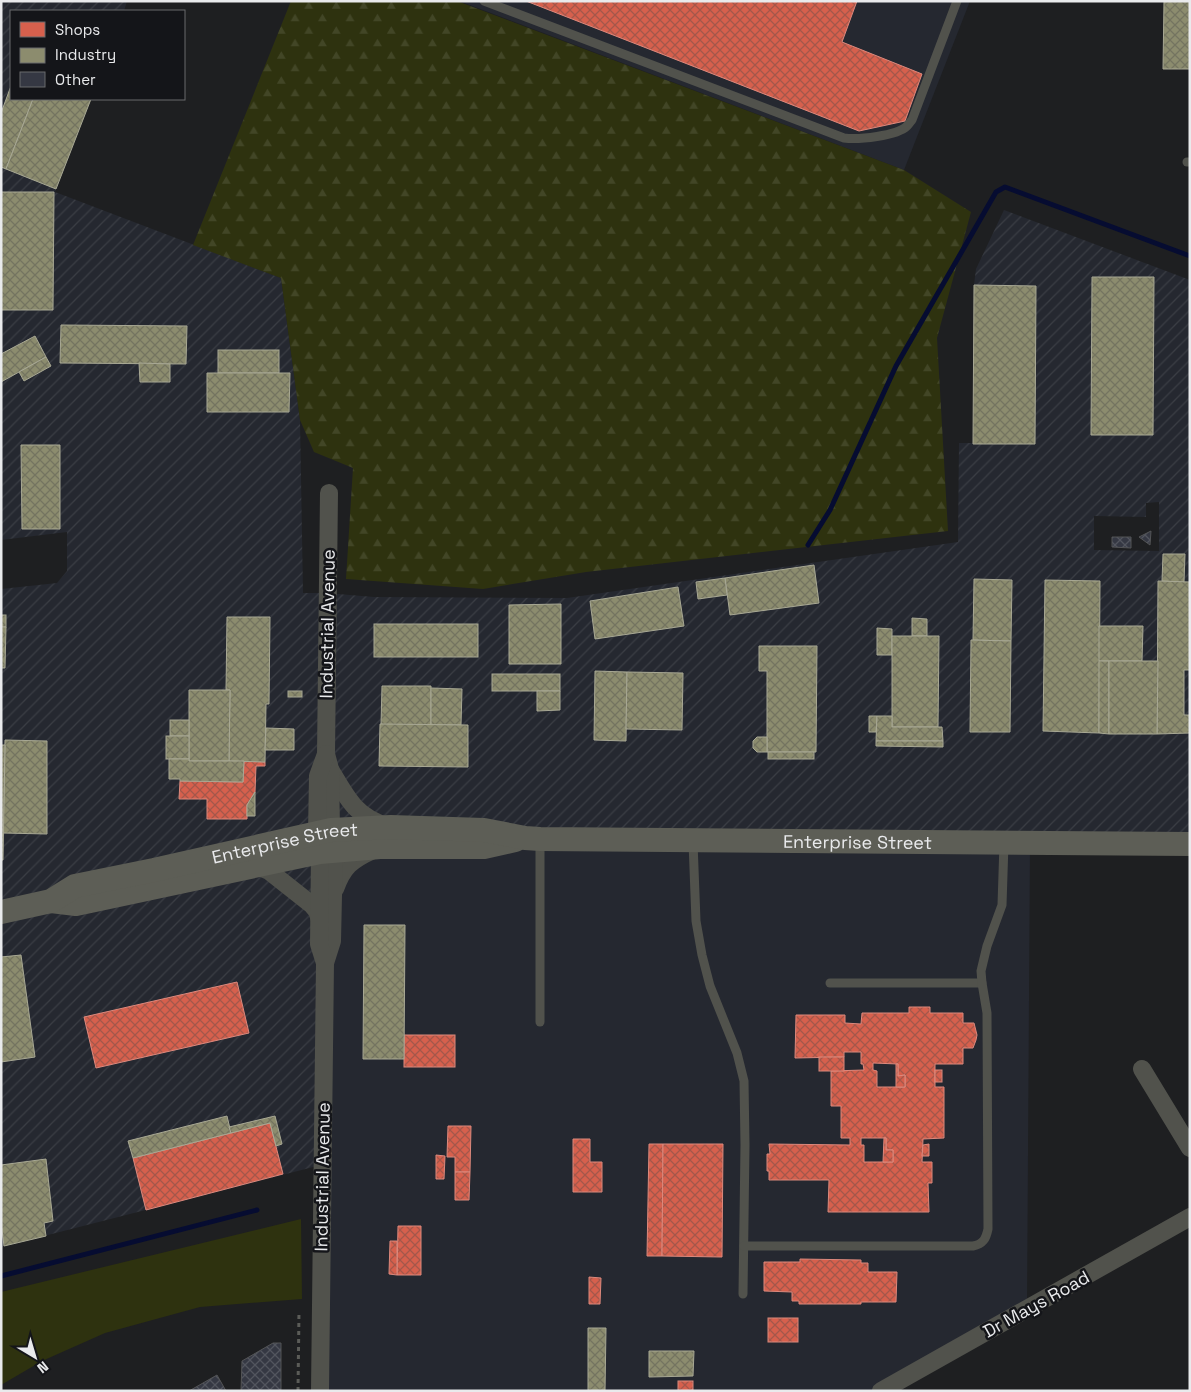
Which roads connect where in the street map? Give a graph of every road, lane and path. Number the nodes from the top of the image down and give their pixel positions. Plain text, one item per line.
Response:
1 (484, 1) edge
2 (957, 1) edge
3 (329, 493) dead end
4 (328, 762) junction
5 (385, 837) junction
6 (532, 838) junction
7 (693, 840) junction
8 (326, 841) junction
9 (1004, 843) junction
10 (1190, 844) edge
11 (253, 867) junction
12 (333, 896) junction
13 (51, 901) junction
14 (1, 912) edge
15 (320, 921) junction
16 (324, 963) junction
17 (830, 983) dead end
18 (982, 983) junction
19 (540, 1022) dead end
20 (1142, 1070) dead end
21 (1190, 1148) edge
22 (1190, 1217) edge
23 (744, 1246) junction
24 (743, 1294) dead end
25 (299, 1311) dead end
26 (298, 1391) edge
27 (320, 1391) edge
28 (881, 1391) edge

1 - 2 lane
3 - 4 street, Industrial Avenue
4 - 5 street
4 - 8 street, Industrial Avenue
5 - 6 street, Enterprise Street
5 - 8 street, Enterprise Street
5 - 12 street
6 - 7 street, Enterprise Street
6 - 19 lane
7 - 9 street, Enterprise Street
7 - 23 lane
8 - 11 street, Enterprise Street
8 - 12 street, Industrial Avenue
8 - 13 street, Enterprise Street
8 - 15 street, Industrial Avenue
9 - 10 street, Enterprise Street
9 - 18 lane
11 - 13 street, Enterprise Street
11 - 15 street
12 - 16 street, Industrial Avenue
13 - 14 street, Enterprise Street
15 - 16 street, Industrial Avenue
16 - 27 street, Industrial Avenue
17 - 18 lane
18 - 23 lane
20 - 21 street
22 - 28 street, Dr Mays Road
23 - 24 lane
25 - 26 path

